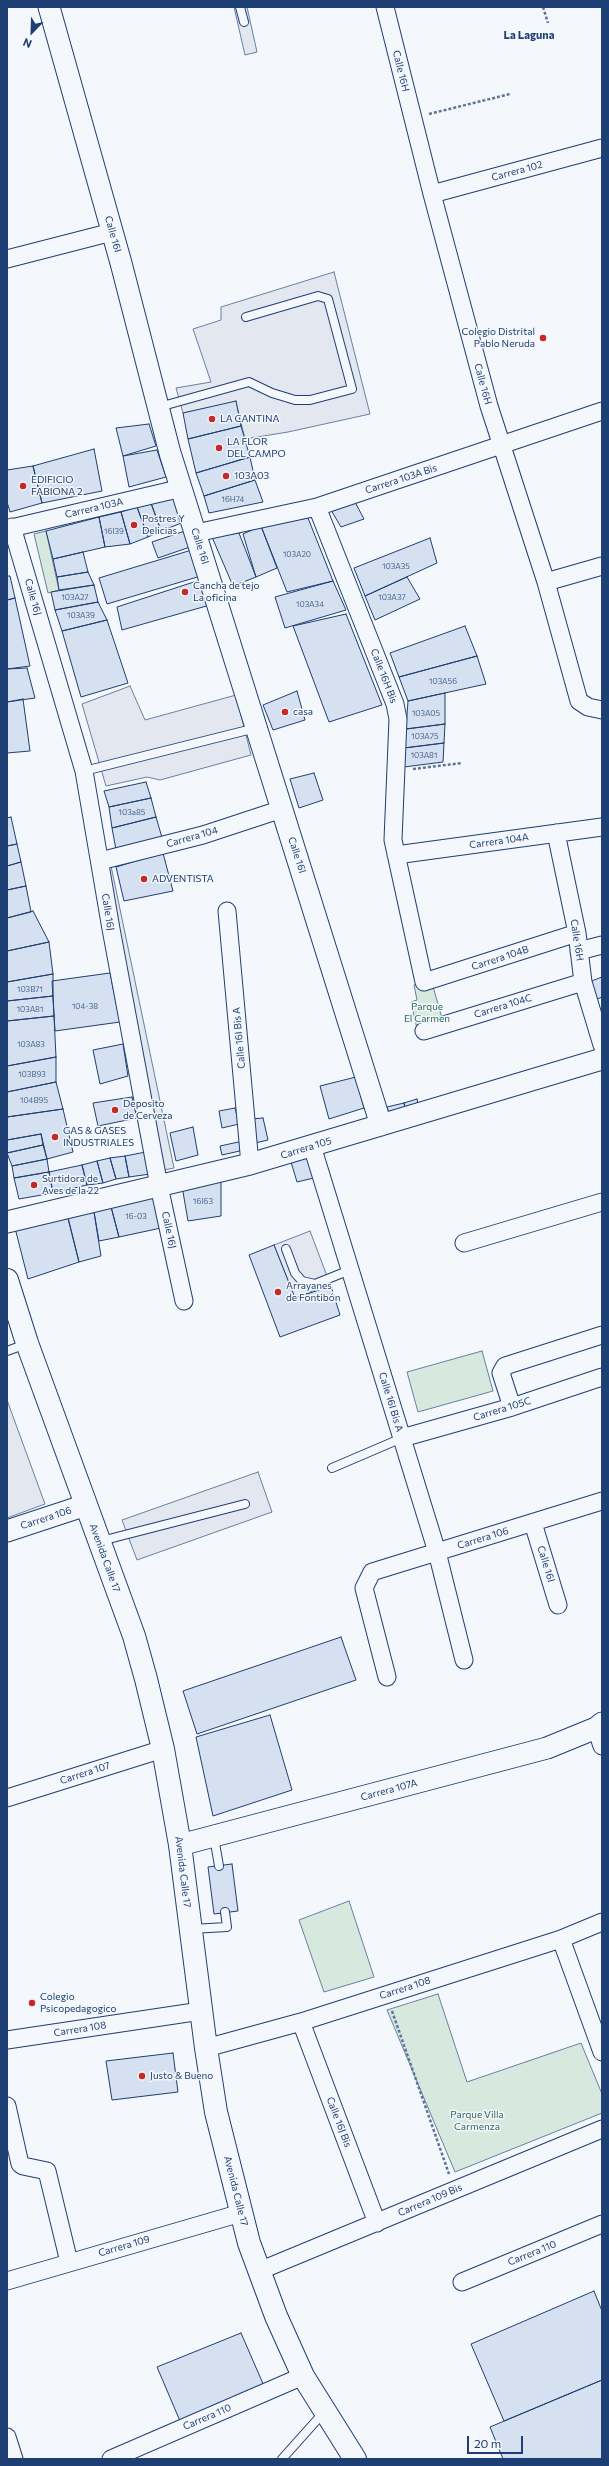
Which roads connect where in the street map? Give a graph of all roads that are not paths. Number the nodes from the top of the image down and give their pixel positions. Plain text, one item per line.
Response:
1 (49, 7) edge
2 (240, 7) edge
3 (385, 7) edge
4 (244, 22) dead end
5 (602, 148) edge
6 (432, 194) junction
7 (112, 232) junction
8 (7, 259) edge
9 (246, 317) dead end
10 (158, 407) junction
11 (602, 411) edge
12 (502, 446) junction
13 (182, 488) junction
14 (317, 506) junction
15 (10, 528) edge
16 (196, 533) junction
17 (602, 566) edge
18 (546, 582) junction
19 (595, 708) edge
20 (257, 728) junction
21 (84, 771) junction
22 (282, 809) junction
23 (602, 827) edge
24 (556, 833) junction
25 (396, 855) junction
26 (100, 861) junction
27 (227, 912) dead end
28 (577, 933) junction
29 (602, 945) edge
30 (579, 951) junction
31 (424, 982) joint
32 (583, 982) junction
33 (424, 1031) dead end
34 (602, 1045) edge
35 (602, 1059) edge
36 (381, 1125) junction
37 (312, 1146) junction
38 (250, 1164) junction
39 (159, 1186) junction
40 (602, 1202) edge
41 (7, 1222) edge
42 (464, 1243) dead end
43 (286, 1249) dead end
44 (350, 1270) junction
45 (7, 1280) edge
46 (184, 1301) dead end
47 (602, 1335) edge
48 (27, 1343) junction
49 (7, 1351) edge
50 (602, 1377) edge
51 (512, 1407) junction
52 (402, 1438) junction
53 (332, 1468) dead end
54 (602, 1501) edge
55 (245, 1504) dead end
56 (86, 1505) junction
57 (533, 1524) junction
58 (7, 1531) edge
59 (99, 1541) junction
60 (437, 1552) junction
61 (558, 1605) dead end
62 (464, 1660) dead end
63 (387, 1677) dead end
64 (600, 1732) edge
65 (163, 1749) junction
66 (7, 1798) edge
67 (214, 1836) junction
68 (180, 1845) junction
69 (219, 1866) dead end
70 (225, 1912) dead end
71 (602, 1922) edge
72 (190, 1929) junction
73 (561, 1939) junction
74 (201, 2011) junction
75 (302, 2022) junction
76 (7, 2040) edge
77 (206, 2048) junction
78 (602, 2052) edge
79 (7, 2106) edge
80 (602, 2129) edge
81 (241, 2214) junction
82 (377, 2223) junction
83 (602, 2224) edge
84 (69, 2262) junction
85 (259, 2271) junction
86 (7, 2281) edge
87 (462, 2282) dead end
88 (303, 2376) junction
89 (324, 2412) junction
90 (7, 2436) edge
91 (14, 2459) edge
92 (111, 2459) edge
93 (282, 2459) edge
94 (355, 2459) edge

1 - 7 street, Calle 16I
2 - 4 lane
3 - 6 street, Calle 16H
5 - 6 street, Carrera 102
6 - 12 street, Calle 16H
7 - 8 street
7 - 10 street, Calle 16I
9 - 10 lane
10 - 13 street, Calle 16I
11 - 12 street, Carrera 103A Bis
12 - 14 street, Carrera 103A Bis
12 - 18 street, Calle 16H
13 - 15 street, Carrera 103A
13 - 16 street, Calle 16I
14 - 16 street, Carrera 103A Bis
14 - 25 street, Calle 16H Bis
15 - 21 street, Calle 16J
16 - 20 street, Calle 16I
17 - 18 street
18 - 19 street, Calle 16H
20 - 21 lane
20 - 22 street, Calle 16I
21 - 26 street, Calle 16J
22 - 26 street, Carrera 104
22 - 36 street, Calle 16I
23 - 24 street, Carrera 104A
24 - 25 street, Carrera 104A
24 - 28 street, Calle 16H
25 - 31 street, Calle 16H Bis
26 - 39 street, Calle 16J
27 - 38 street, Calle 16I Bis A
28 - 30 street, Calle 16H
28 - 31 street, Carrera 104B
29 - 30 street
30 - 32 street, Calle 16H
32 - 33 street, Carrera 104C
32 - 34 street, Calle 16H
35 - 36 street, Carrera 105
36 - 37 street, Carrera 105
37 - 38 street, Carrera 105
37 - 44 street, Calle 16I Bis A
38 - 39 street, Carrera 105
39 - 41 street, Carrera 105
39 - 46 street, Calle 16J
40 - 42 street
43 - 44 lane
44 - 52 street, Calle 16I Bis A
45 - 48 main road, Avenida Calle 17
47 - 51 street
48 - 49 lane
48 - 56 main road, Avenida Calle 17
50 - 51 street, Carrera 105C
51 - 52 street, Carrera 105C
52 - 53 lane
52 - 60 street, Calle 16I Bis A
54 - 57 street, Carrera 106
55 - 59 lane
56 - 58 street, Carrera 106
56 - 59 main road, Avenida Calle 17
57 - 60 street, Carrera 106
57 - 61 street, Calle 16I
59 - 65 main road, Avenida Calle 17
60 - 62 street, Calle 16I Bis A
60 - 63 street, Carrera 106
64 - 67 street, Carrera 107A
65 - 66 street, Carrera 107
65 - 68 main road, Avenida Calle 17
67 - 68 street, Carrera 107A
67 - 69 lane
68 - 72 main road, Avenida Calle 17
70 - 72 lane
71 - 73 street, Carrera 108
72 - 74 main road, Avenida Calle 17
73 - 75 street, Carrera 108
73 - 78 street
74 - 76 street, Carrera 108
74 - 77 main road, Avenida Calle 17
75 - 77 street, Carrera 108
75 - 82 street, Calle 16J Bis
77 - 81 main road, Avenida Calle 17
79 - 84 street
80 - 82 street, Carrera 109 Bis
81 - 84 street, Carrera 109
81 - 85 main road, Avenida Calle 17
82 - 85 street, Carrera 109 Bis
83 - 87 street, Carrera 110
84 - 86 street, Carrera 109
85 - 88 main road, Avenida Calle 17
88 - 89 main road, Avenida Calle 17
88 - 92 street, Carrera 110
89 - 93 lane
89 - 94 main road, Avenida Calle 17
90 - 91 street

